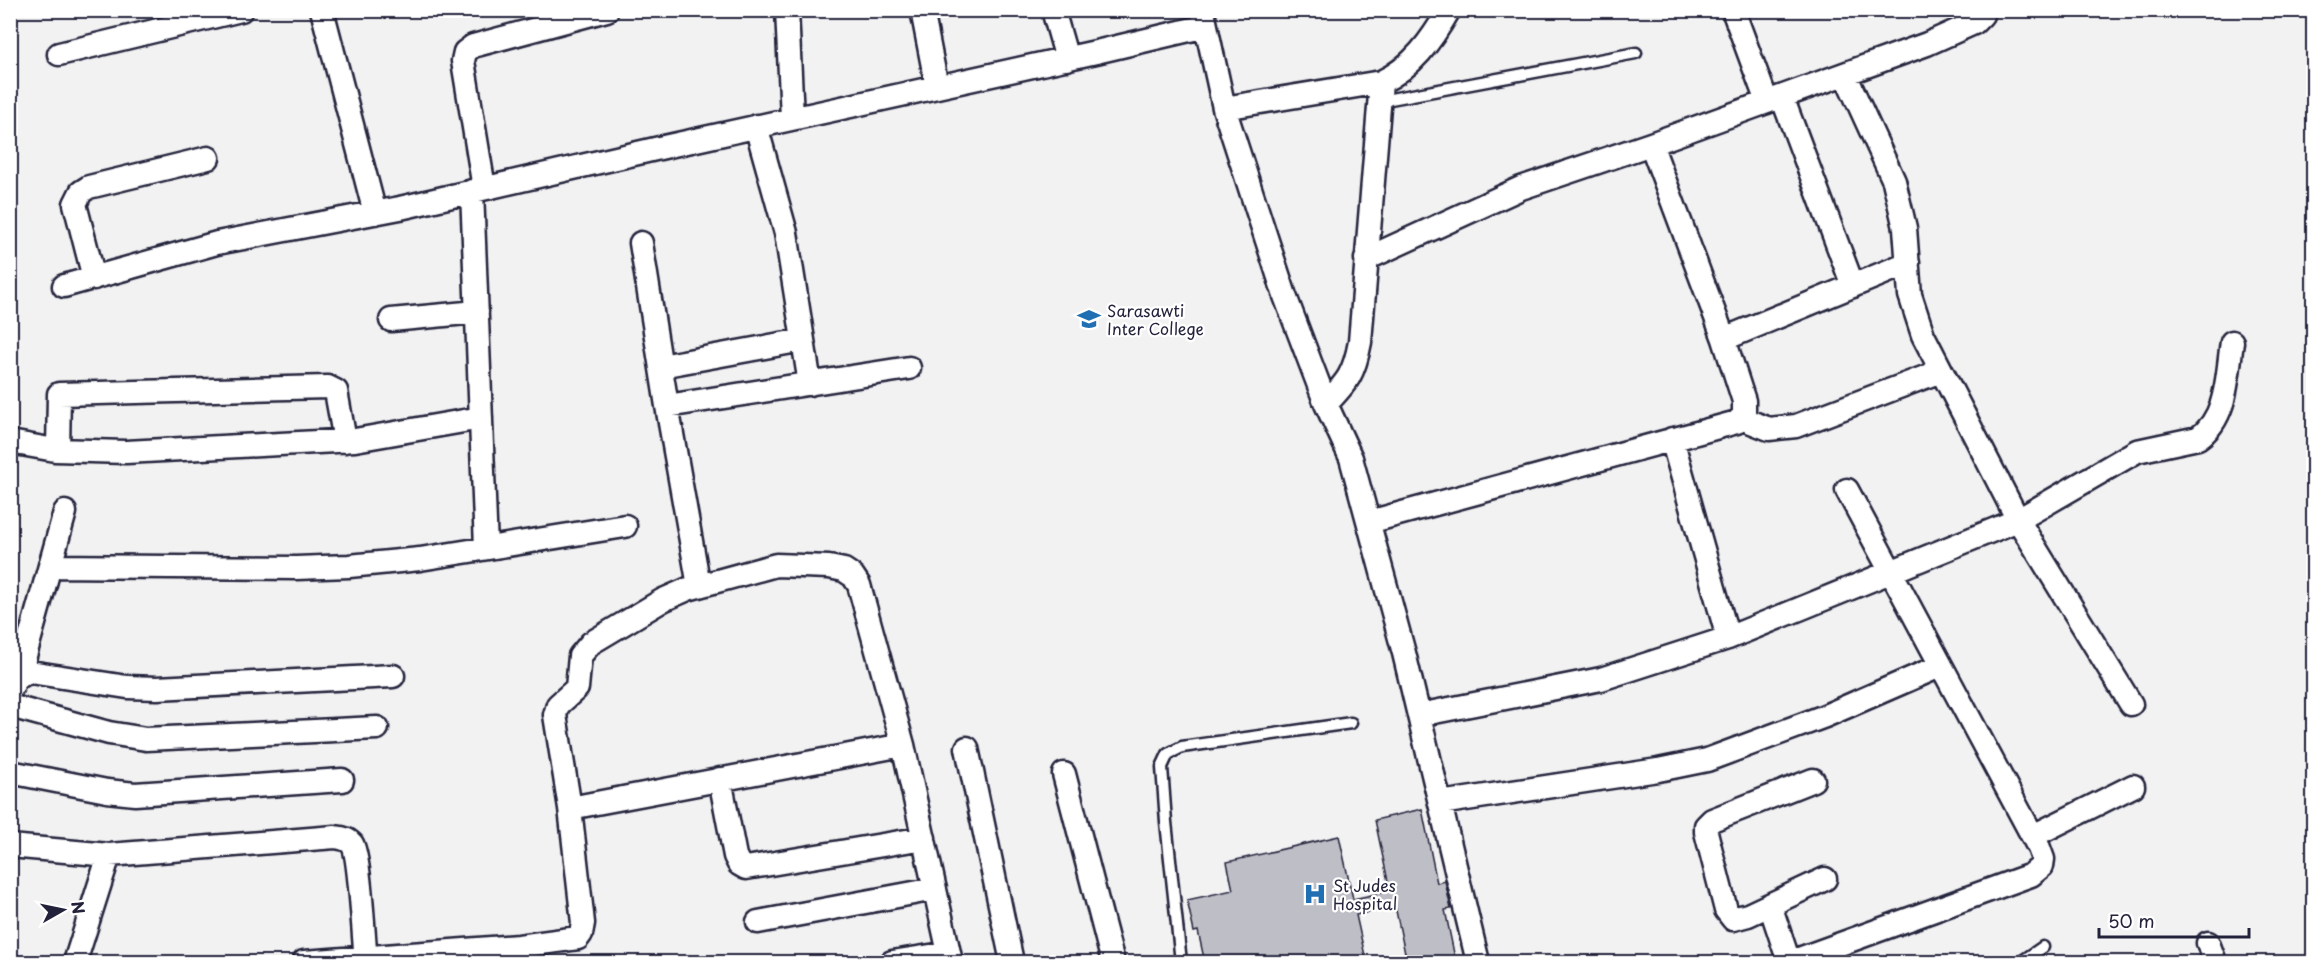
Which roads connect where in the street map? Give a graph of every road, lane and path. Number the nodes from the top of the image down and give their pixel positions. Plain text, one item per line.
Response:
1 (241, 10) edge
2 (322, 10) edge
3 (607, 10) edge
4 (787, 10) edge
5 (922, 10) edge
6 (1053, 10) edge
7 (1733, 10) edge
8 (1983, 10) edge
9 (1445, 14) edge
10 (1204, 18) edge
11 (1636, 53) dead end
12 (59, 54) dead end
13 (1067, 59) junction
14 (1845, 74) junction
15 (937, 87) junction
16 (1380, 91) junction
17 (1774, 100) junction
18 (1224, 108) junction
19 (792, 118) junction
20 (756, 126) junction
21 (1651, 144) junction
22 (207, 158) dead end
23 (478, 190) junction
24 (375, 213) junction
25 (641, 243) dead end
26 (1366, 260) junction
27 (1908, 263) junction
28 (94, 278) junction
29 (64, 286) dead end
30 (1852, 286) junction
31 (477, 312) junction
32 (391, 320) dead end
33 (1724, 339) junction
34 (803, 340) junction
35 (2232, 342) dead end
36 (661, 366) junction
37 (909, 368) dead end
38 (1941, 371) junction
39 (810, 384) junction
40 (1326, 404) junction
41 (667, 406) junction
42 (481, 418) junction
43 (1741, 418) junction
44 (1672, 439) junction
45 (345, 441) junction
46 (10, 442) edge
47 (58, 450) junction
48 (1847, 490) dead end
49 (65, 512) dead end
50 (2018, 520) junction
51 (1369, 522) junction
52 (625, 526) dead end
53 (486, 548) junction
54 (50, 566) junction
55 (1892, 571) junction
56 (699, 586) junction
57 (1728, 638) junction
58 (1940, 666) junction
59 (393, 676) dead end
60 (15, 684) edge
61 (2131, 704) dead end
62 (10, 706) edge
63 (1419, 715) junction
64 (1351, 723) dead end
65 (377, 728) dead end
66 (903, 745) junction
67 (967, 748) dead end
68 (10, 772) edge
69 (1065, 774) dead end
70 (342, 780) dead end
71 (720, 780) junction
72 (1813, 780) dead end
73 (2133, 786) dead end
74 (1440, 803) junction
75 (570, 808) junction
76 (2033, 836) junction
77 (924, 838) junction
78 (10, 846) edge
79 (109, 855) junction
80 (1825, 879) dead end
81 (935, 889) junction
82 (1770, 905) junction
83 (758, 922) dead end
84 (2043, 947) dead end
85 (950, 958) edge
86 (365, 961) edge
87 (75, 963) edge
88 (304, 963) edge
89 (892, 963) edge
90 (1012, 963) edge
91 (1113, 963) edge
92 (1181, 963) edge
93 (1478, 963) edge
94 (2021, 963) edge

1 - 12 street
2 - 24 street
3 - 23 street
4 - 19 street
5 - 15 street
6 - 13 street
7 - 17 street
8 - 14 street
9 - 16 street
10 - 13 street
10 - 18 street
11 - 16 lane
13 - 15 street
14 - 17 street
14 - 27 street
15 - 19 street
16 - 18 street
16 - 26 street
17 - 21 street
17 - 30 street
18 - 40 street
19 - 20 street
20 - 23 street
20 - 34 street
21 - 26 street
21 - 33 street
22 - 28 street
23 - 24 street
23 - 31 street
24 - 28 street
25 - 36 street
26 - 40 street
27 - 30 street
27 - 38 street
28 - 29 street
30 - 33 street
31 - 32 street
31 - 42 street
33 - 43 street
34 - 36 street
34 - 39 street
35 - 50 street
36 - 41 street
37 - 39 street
38 - 43 street
38 - 50 street
39 - 41 street
40 - 51 street
41 - 56 street
42 - 45 street
42 - 53 street
43 - 44 street
44 - 51 street
44 - 57 street
45 - 47 street
45 - 47 street
46 - 47 street
48 - 55 street
49 - 54 street
50 - 55 street
50 - 61 street
51 - 63 street
52 - 53 street
53 - 54 street
54 - 60 street
55 - 57 street
55 - 58 street
56 - 66 street
56 - 75 street
57 - 63 street
58 - 74 street
58 - 76 street
59 - 60 street
62 - 65 street
63 - 74 street
64 - 92 lane
66 - 71 street
66 - 77 street
67 - 90 street
68 - 70 street
69 - 91 street
71 - 75 street
71 - 77 street
72 - 82 street
73 - 76 street
74 - 93 street
75 - 86 street
76 - 82 street
77 - 81 street
78 - 79 street
79 - 86 street
79 - 87 street
80 - 82 street
81 - 83 street
81 - 85 street
84 - 94 lane
85 - 89 street
86 - 88 street

